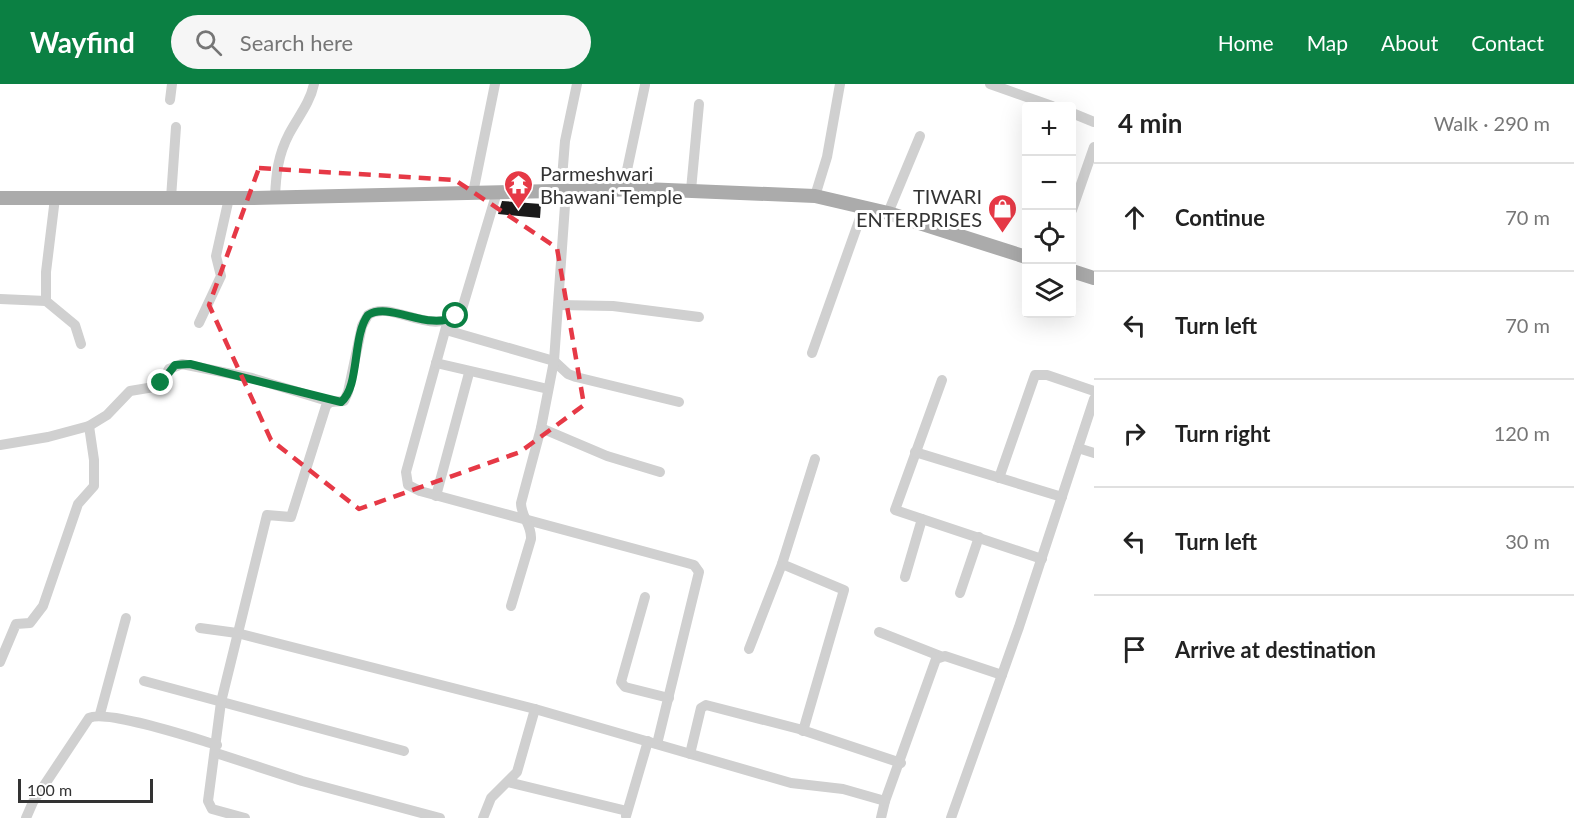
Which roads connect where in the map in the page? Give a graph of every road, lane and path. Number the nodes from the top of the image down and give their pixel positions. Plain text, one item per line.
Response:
1 (172, 84) edge
2 (314, 84) edge
3 (495, 84) edge
4 (577, 84) edge
5 (840, 84) edge
6 (990, 84) edge
7 (645, 85) edge
8 (170, 100) dead end
9 (1041, 102) edge
10 (699, 104) dead end
11 (1076, 116) edge
12 (1094, 122) edge
13 (176, 127) dead end
14 (920, 136) dead end
15 (1094, 147) edge
16 (623, 189) junction
17 (691, 190) junction
18 (563, 191) junction
19 (496, 192) junction
20 (472, 193) junction
21 (815, 196) junction
22 (1076, 196) edge
23 (275, 197) junction
24 (0, 198) edge
25 (55, 198) junction
26 (171, 198) junction
27 (229, 198) junction
28 (864, 207) junction
29 (888, 213) junction
30 (1022, 256) edge
31 (1076, 273) edge
32 (1094, 278) edge
33 (0, 299) edge
34 (46, 301) junction
35 (558, 304) junction
36 (699, 317) dead end
37 (199, 323) dead end
38 (447, 325) junction
39 (81, 344) dead end
40 (812, 352) dead end
41 (554, 362) junction
42 (436, 363) junction
43 (469, 373) junction
44 (942, 380) dead end
45 (548, 389) junction
46 (1094, 391) edge
47 (1094, 399) edge
48 (331, 402) junction
49 (679, 402) dead end
50 (89, 426) junction
51 (541, 428) junction
52 (0, 445) edge
53 (1078, 448) junction
54 (915, 452) junction
55 (1094, 453) edge
56 (815, 459) dead end
57 (660, 472) dead end
58 (999, 478) junction
59 (436, 496) junction
60 (1062, 498) junction
61 (525, 518) junction
62 (922, 519) junction
63 (979, 537) junction
64 (1041, 559) junction
65 (782, 564) junction
66 (905, 577) dead end
67 (960, 593) dead end
68 (645, 597) dead end
69 (511, 606) dead end
70 (126, 618) dead end
71 (200, 628) dead end
72 (879, 632) dead end
73 (237, 633) junction
74 (748, 649) dead end
75 (940, 656) junction
76 (0, 662) edge
77 (1002, 675) junction
78 (144, 681) dead end
79 (669, 698) junction
80 (221, 702) junction
81 (536, 710) junction
82 (100, 714) junction
83 (803, 731) junction
84 (653, 743) junction
85 (216, 749) junction
86 (404, 751) dead end
87 (690, 754) junction
88 (901, 763) junction
89 (508, 782) junction
90 (885, 801) junction
91 (629, 816) edge
92 (26, 818) edge
93 (245, 818) edge
94 (440, 818) edge
95 (483, 818) edge
96 (880, 818) edge
97 (951, 818) edge

1 - 8 street
2 - 23 street
3 - 20 street
4 - 18 street
5 - 21 street
6 - 9 street
7 - 16 street
10 - 17 street
11 - 12 street
13 - 26 street
14 - 29 street
15 - 22 street
16 - 17 main road
16 - 18 main road
17 - 21 main road
18 - 19 main road
18 - 35 street
19 - 20 main road
19 - 38 street
20 - 23 main road
21 - 28 main road
23 - 27 main road
24 - 25 main road
25 - 26 main road
25 - 34 street
26 - 27 main road
27 - 37 street
28 - 29 main road
28 - 40 street
29 - 30 main road
31 - 32 main road
33 - 34 street
34 - 39 street
35 - 36 street
35 - 41 street
38 - 41 street
38 - 42 street
38 - 48 street
41 - 45 street
41 - 49 street
42 - 43 street
42 - 59 street
43 - 45 street
43 - 59 street
44 - 54 street
45 - 51 street
46 - 58 street
47 - 53 street
48 - 50 street
48 - 73 street
50 - 52 street
50 - 76 street
51 - 57 street
51 - 61 street
53 - 55 street
53 - 60 street
54 - 58 street
54 - 62 street
56 - 65 street
58 - 60 street
59 - 61 street
60 - 64 street
61 - 69 street
61 - 79 street
62 - 63 street
62 - 66 street
63 - 64 street
63 - 67 street
64 - 77 street
65 - 74 street
65 - 83 street
68 - 79 street
70 - 82 street
71 - 73 street
72 - 75 street
73 - 80 street
73 - 81 street
75 - 77 street
75 - 88 street
77 - 97 street
78 - 80 street
79 - 84 street
80 - 85 street
80 - 86 street
81 - 84 street
81 - 89 street
82 - 85 street
82 - 92 street
83 - 87 street
83 - 88 street
84 - 87 street
84 - 91 street
85 - 93 street
85 - 94 street
87 - 90 street
88 - 90 street
89 - 91 street
89 - 95 street
90 - 96 street

